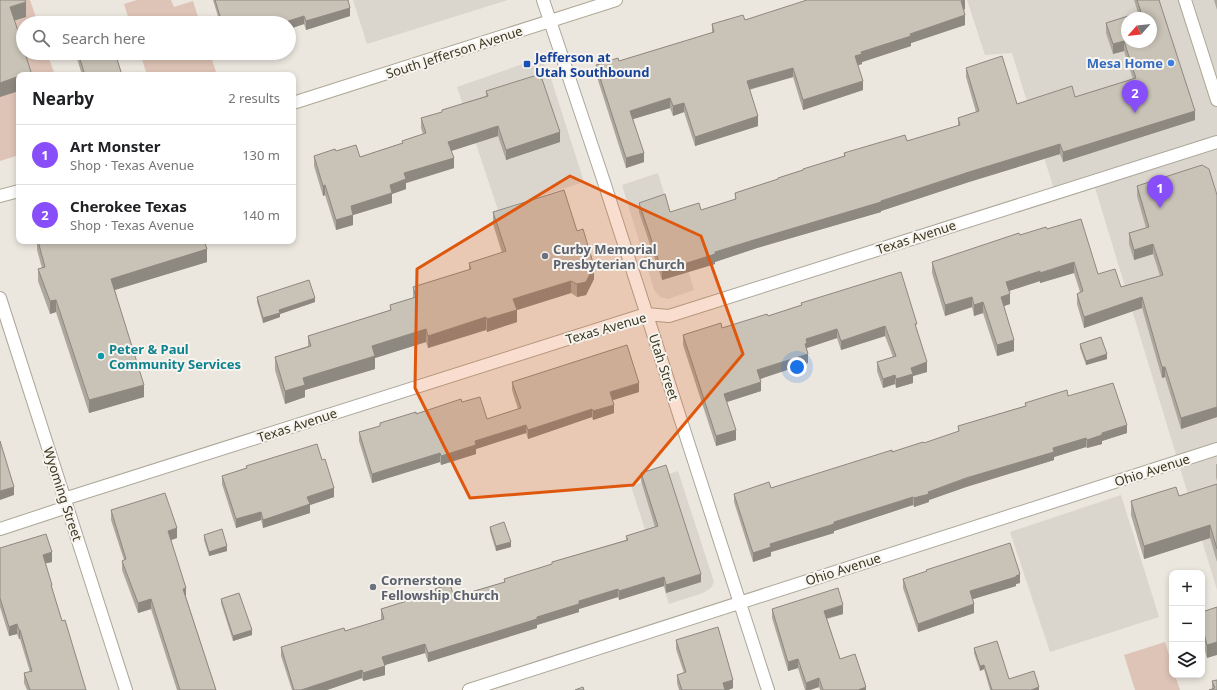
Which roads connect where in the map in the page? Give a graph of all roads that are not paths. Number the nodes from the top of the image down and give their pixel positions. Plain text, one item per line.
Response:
1 (543, 0) edge
2 (616, 0) edge
3 (1185, 0) edge
4 (550, 21) junction
5 (1217, 100) edge
6 (296, 102) edge
7 (1217, 142) edge
8 (16, 192) edge
9 (0, 196) edge
10 (0, 298) edge
11 (646, 314) junction
12 (1217, 449) edge
13 (66, 503) junction
14 (0, 529) edge
15 (740, 603) junction
16 (126, 690) edge
17 (469, 690) edge
18 (768, 690) edge

1 - 4 street, Utah Street
2 - 4 street, South Jefferson Avenue
3 - 5 street
4 - 6 street, South Jefferson Avenue
4 - 11 street, Utah Street
7 - 11 street, Texas Avenue
8 - 9 street
10 - 13 street, Wyoming Street
11 - 13 street, Texas Avenue
11 - 15 street, Utah Street
12 - 15 street, Ohio Avenue
13 - 14 street, Texas Avenue
13 - 16 street, Wyoming Street
15 - 17 street, Ohio Avenue
15 - 18 street, Utah Street

